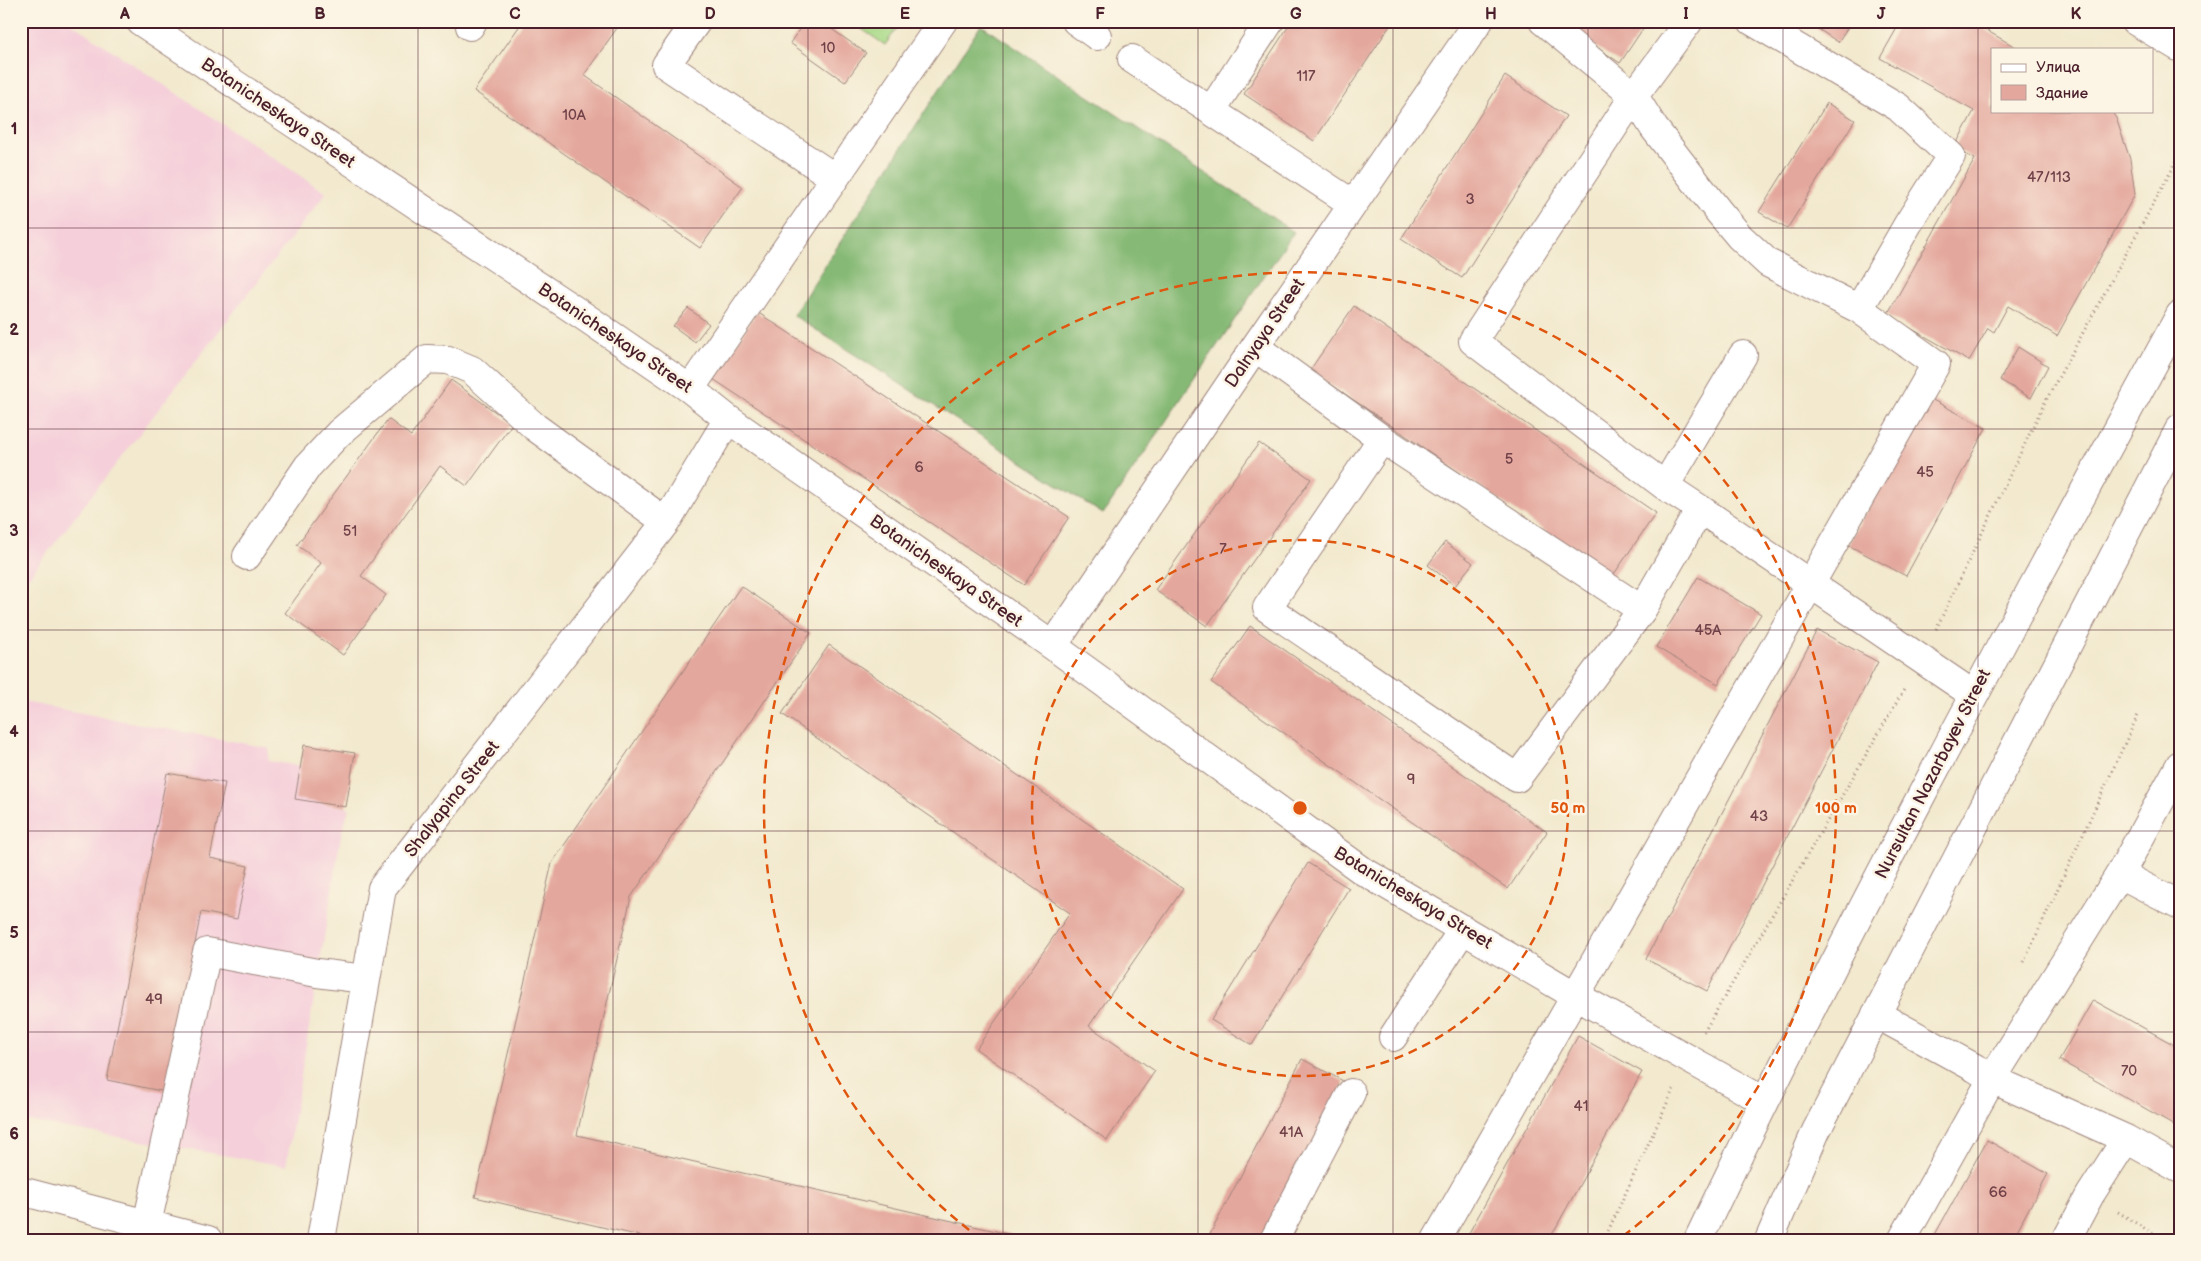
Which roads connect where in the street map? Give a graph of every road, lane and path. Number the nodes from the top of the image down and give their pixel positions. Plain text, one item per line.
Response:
1 (140, 21) edge
2 (697, 21) edge
3 (943, 21) edge
4 (1270, 21) edge
5 (1480, 21) edge
6 (1543, 21) edge
7 (1689, 21) edge
8 (1752, 21) edge
9 (2135, 21) edge
10 (2180, 48) edge
11 (1132, 59) dead end
12 (1634, 96) junction
13 (1211, 111) junction
14 (2180, 154) edge
15 (835, 178) junction
16 (1353, 204) junction
17 (1859, 309) junction
18 (2180, 315) edge
19 (1255, 347) junction
20 (1743, 355) dead end
21 (690, 389) junction
22 (728, 419) junction
23 (2180, 428) edge
24 (1382, 439) junction
25 (1665, 486) junction
26 (1700, 510) junction
27 (666, 522) junction
28 (247, 556) dead end
29 (1812, 585) junction
30 (1642, 610) junction
31 (1053, 646) junction
32 (1921, 660) junction
33 (1974, 695) junction
34 (2180, 764) edge
35 (2120, 874) junction
36 (2180, 905) edge
37 (1463, 930) junction
38 (365, 980) junction
39 (1576, 996) junction
40 (1876, 1014) junction
41 (1394, 1037) dead end
42 (1688, 1058) junction
43 (1992, 1079) junction
44 (1351, 1093) dead end
45 (1764, 1101) junction
46 (2126, 1139) junction
47 (2180, 1169) edge
48 (21, 1191) edge
49 (2090, 1195) junction
50 (147, 1224) junction
51 (208, 1240) edge
52 (321, 1240) edge
53 (1274, 1240) edge
54 (1436, 1240) edge
55 (1604, 1240) edge
56 (1698, 1240) edge
57 (1769, 1240) edge
58 (1902, 1240) edge
59 (2066, 1240) edge
60 (2163, 1240) edge

1 - 21 street, Botanicheskaya Street
2 - 15 street
3 - 15 street
4 - 13 street
5 - 16 street, Dalnyaya Street
6 - 12 street
7 - 12 street
8 - 17 street
9 - 10 street
11 - 13 street
12 - 17 street
12 - 25 street
13 - 16 street
14 - 32 path
15 - 21 street
16 - 19 street, Dalnyaya Street
17 - 29 street
18 - 33 street, Nursultan Nazarbayev Street
19 - 24 street
19 - 31 street, Dalnyaya Street
20 - 25 street
21 - 22 street, Botanicheskaya Street
22 - 27 street, Shalyapina Street
22 - 31 street, Botanicheskaya Street
23 - 40 street
24 - 30 street
24 - 30 street
25 - 26 street
26 - 29 street
26 - 30 street
27 - 28 street
27 - 38 street, Shalyapina Street
29 - 32 street
29 - 39 street
31 - 37 street, Botanicheskaya Street
32 - 33 street
32 - 42 path
33 - 45 street, Nursultan Nazarbayev Street
34 - 35 street
35 - 36 street
35 - 43 street
37 - 39 street, Botanicheskaya Street
37 - 41 street
38 - 50 street
38 - 52 street, Shalyapina Street
39 - 42 street, Botanicheskaya Street
39 - 54 street
40 - 43 street
40 - 57 street
42 - 45 street, Botanicheskaya Street
42 - 55 path
43 - 46 street
43 - 58 street
44 - 53 street
45 - 56 street, Nursultan Nazarbayev Street
46 - 47 street
46 - 49 street
48 - 50 street
49 - 59 street
49 - 60 path
50 - 51 street

